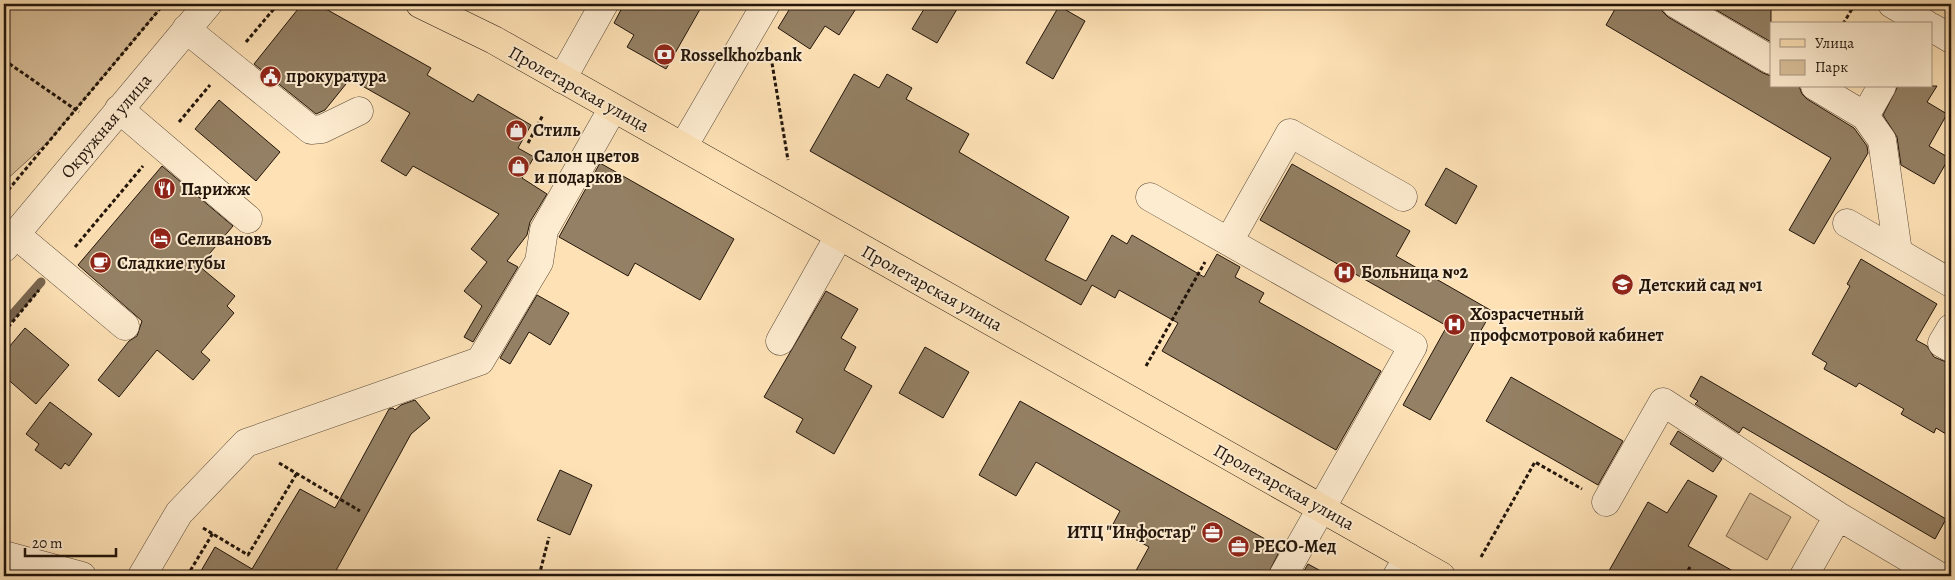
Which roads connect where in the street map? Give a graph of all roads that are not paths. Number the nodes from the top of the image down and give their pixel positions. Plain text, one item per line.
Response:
1 (208, 4) edge
2 (420, 4) edge
3 (604, 4) edge
4 (1676, 4) edge
5 (1892, 4) edge
6 (760, 6) edge
7 (1921, 22) edge
8 (1932, 28) edge
9 (186, 30) junction
10 (1951, 39) edge
11 (1770, 59) edge
12 (562, 79) junction
13 (1818, 88) edge
14 (1881, 88) edge
15 (613, 108) junction
16 (359, 111) dead end
17 (1865, 116) junction
18 (111, 119) junction
19 (683, 147) junction
20 (1150, 197) dead end
21 (1403, 197) dead end
22 (248, 219) dead end
23 (1847, 223) dead end
24 (839, 236) junction
25 (1224, 239) junction
26 (10, 241) edge
27 (1898, 252) junction
28 (1951, 283) edge
29 (125, 326) dead end
30 (1951, 328) edge
31 (780, 341) dead end
32 (1951, 348) edge
33 (1606, 502) road end
34 (1322, 508) junction
35 (1838, 516) junction
36 (4, 554) edge
37 (1403, 567) edge
38 (82, 576) edge
39 (142, 576) edge
40 (1284, 576) edge
41 (1442, 576) edge
42 (1804, 576) edge
43 (1939, 576) edge

1 - 9 street, Окружная улица
2 - 12 main road, Пролетарская улица
3 - 12 street
4 - 11 street
5 - 7 street
6 - 19 street
8 - 10 street
9 - 16 street
9 - 18 street, Окружная улица
12 - 15 main road, Пролетарская улица
13 - 17 street
14 - 17 street
15 - 19 main road, Пролетарская улица
15 - 39 street
17 - 27 street
18 - 22 street
18 - 26 street, Окружная улица
19 - 24 main road, Пролетарская улица
20 - 25 street
21 - 25 street
23 - 27 street
24 - 31 street
24 - 34 main road, Пролетарская улица
25 - 34 street
26 - 29 street
27 - 28 street
30 - 32 street
33 - 35 street
34 - 37 main road, Пролетарская улица
34 - 40 street
35 - 42 street
35 - 43 street
36 - 38 street
37 - 41 main road, Пролетарская улица

